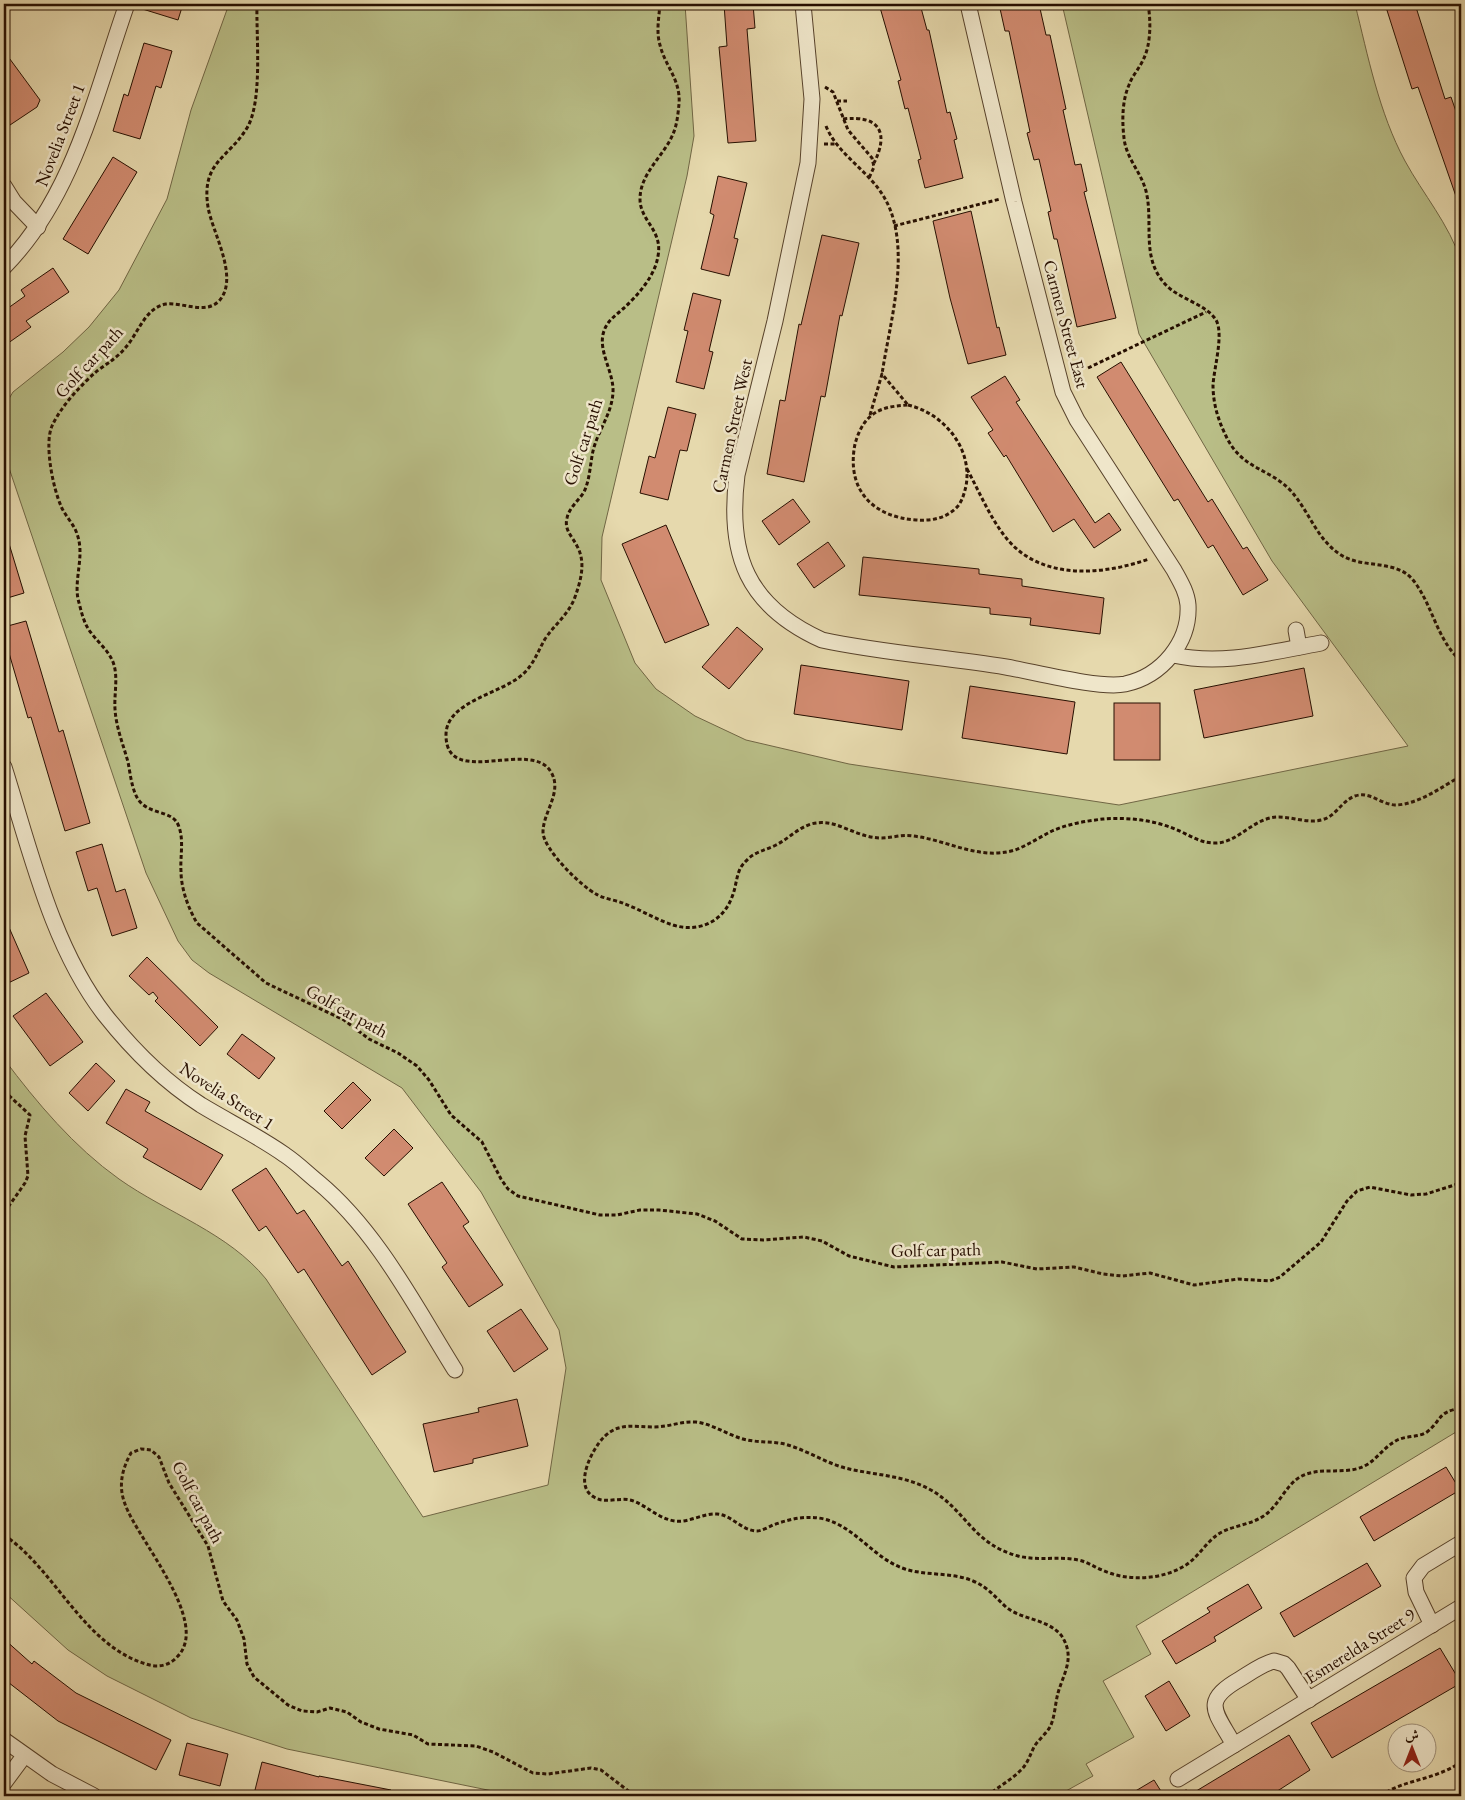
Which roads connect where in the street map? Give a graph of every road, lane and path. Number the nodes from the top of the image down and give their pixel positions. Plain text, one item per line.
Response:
1 (127, 4) edge
2 (257, 4) edge
3 (660, 4) edge
4 (803, 4) edge
5 (968, 4) edge
6 (1148, 4) edge
7 (811, 87) junction
8 (837, 101) junction
9 (847, 101) dead end
10 (842, 119) junction
11 (825, 123) dead end
12 (874, 163) junction
13 (869, 178) junction
14 (4, 186) edge
15 (1013, 196) junction
16 (894, 226) junction
17 (38, 227) junction
18 (4, 267) edge
19 (1206, 312) junction
20 (1088, 368) dead end
21 (882, 374) junction
22 (908, 405) junction
23 (870, 416) junction
24 (967, 468) junction
25 (1164, 554) junction
26 (1296, 630) dead end
27 (1322, 643) dead end
28 (1299, 647) junction
29 (1173, 655) junction
30 (1461, 660) edge
31 (4, 768) edge
32 (1461, 776) edge
33 (4, 1090) edge
34 (1461, 1183) edge
35 (4, 1214) edge
36 (455, 1370) dead end
37 (1461, 1408) edge
38 (4, 1535) edge
39 (1461, 1543) edge
40 (1461, 1607) edge
41 (1432, 1624) junction
42 (1309, 1700) junction
43 (4, 1740) edge
44 (1234, 1745) junction
45 (24, 1756) junction
46 (1461, 1762) edge
47 (1178, 1779) dead end
48 (4, 1783) edge
49 (94, 1796) edge
50 (635, 1796) edge
51 (987, 1796) edge
52 (1381, 1796) edge

1 - 17 street, Novelia Street 1
2 - 34 path, Golf car path
3 - 32 path, Golf car path
4 - 7 street, Carmen Street West
5 - 15 street, Carmen Street East
6 - 19 path
7 - 8 path
7 - 29 street, Carmen Street West
8 - 9 path
8 - 10 path
10 - 12 path
10 - 12 path
11 - 13 path
12 - 13 path
13 - 16 path
14 - 17 street
15 - 16 path
15 - 25 street, Carmen Street East
16 - 21 path
17 - 18 street, Novelia Street 1
19 - 20 path
19 - 30 path
21 - 22 path
21 - 23 path
22 - 23 path
22 - 24 path
23 - 24 path
24 - 25 path
25 - 29 street, Carmen Street East
26 - 28 street
27 - 28 street
28 - 29 street
31 - 36 street, Novelia Street 1
33 - 35 path
37 - 51 path
38 - 50 path, Golf car path
39 - 41 street, Esmerelda Street 9
40 - 41 street, Esmerelda Street 9
41 - 42 street, Esmerelda Street 9
42 - 44 street, Esmerelda Street 9
42 - 44 street, Esmerelda Street 9
43 - 45 street
44 - 47 street, Esmerelda Street 9
45 - 48 street
45 - 49 street
46 - 52 path

